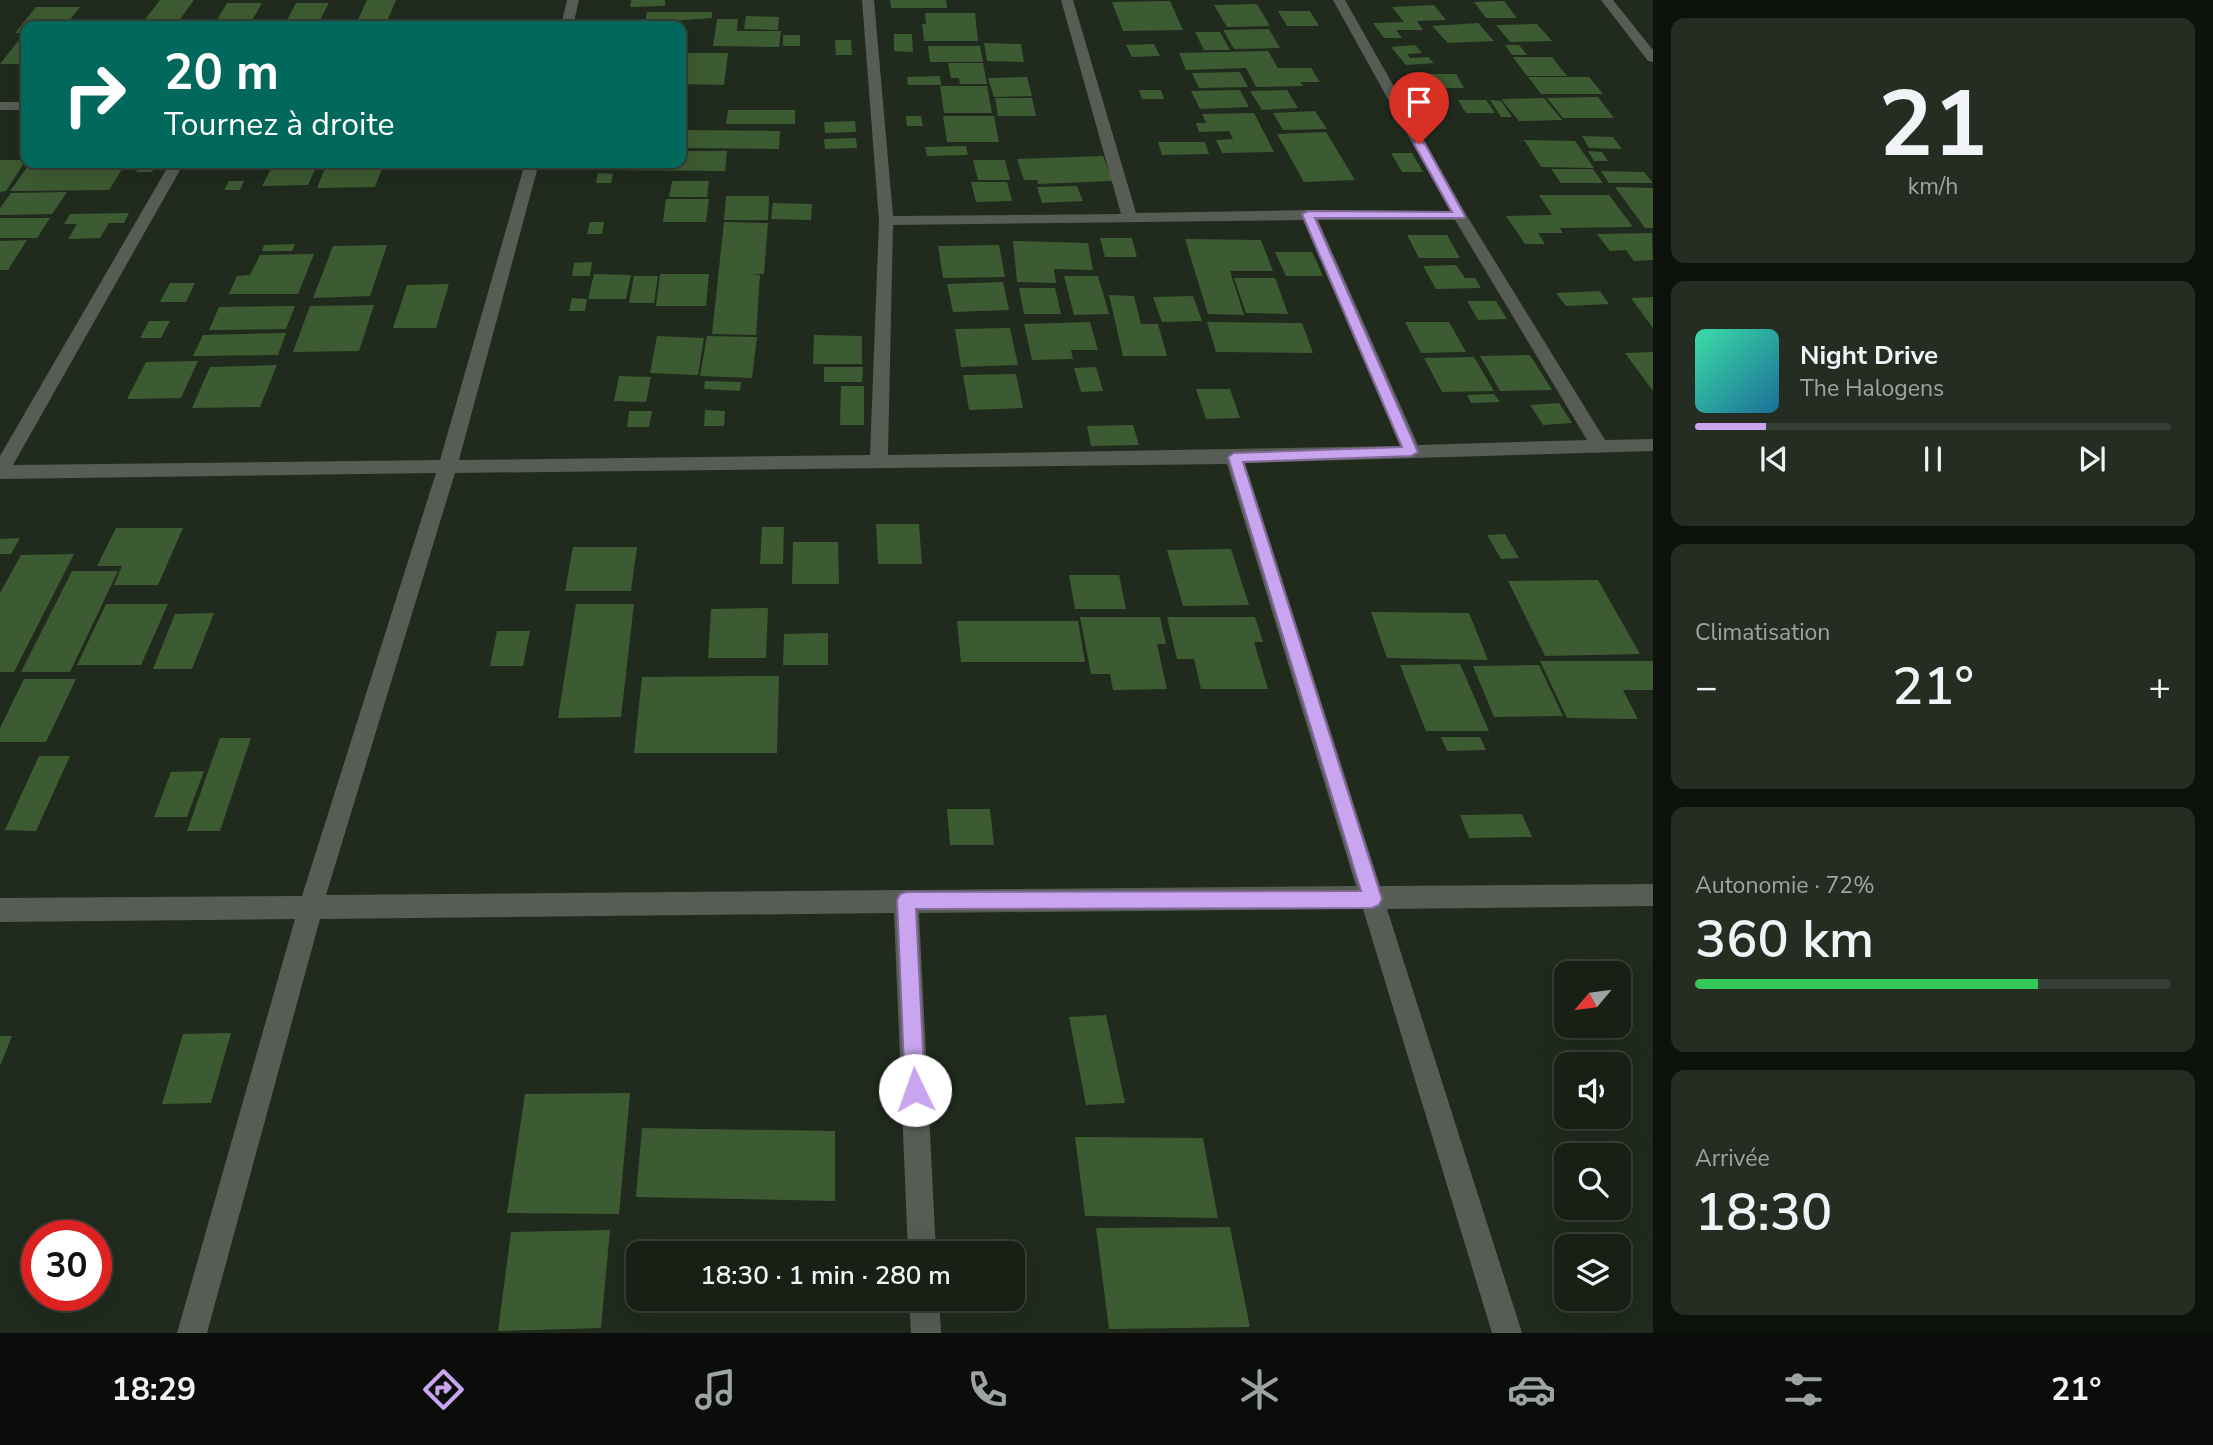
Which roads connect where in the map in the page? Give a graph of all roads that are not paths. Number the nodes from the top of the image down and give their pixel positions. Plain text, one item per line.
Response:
1 (573, 0) edge
2 (868, 0) edge
3 (1068, 0) edge
4 (1339, 0) edge
5 (1607, 0) edge
6 (568, 21) edge
7 (1653, 58) edge
8 (0, 106) edge
9 (21, 106) edge
10 (174, 168) edge
11 (531, 168) edge
12 (1308, 214) junction
13 (1460, 216) junction
14 (1129, 219) junction
15 (886, 221) junction
16 (1653, 445) edge
17 (1600, 447) junction
18 (1411, 452) junction
19 (1234, 457) junction
20 (879, 460) junction
21 (448, 465) junction
22 (0, 472) edge
23 (1653, 895) edge
24 (1372, 899) junction
25 (906, 900) junction
26 (311, 906) junction
27 (0, 910) edge
28 (921, 1241) edge
29 (925, 1311) edge
30 (192, 1333) edge
31 (926, 1333) edge
32 (1507, 1333) edge

1 - 6 street
2 - 15 street
3 - 14 street
4 - 13 street
5 - 7 street
8 - 9 street
10 - 22 street
11 - 21 street
12 - 13 street
12 - 14 street
12 - 18 street
13 - 17 street
14 - 15 street
15 - 20 street
16 - 17 street
17 - 18 street
18 - 19 street
19 - 20 street
19 - 24 street
20 - 21 street
21 - 22 street
21 - 26 street
23 - 24 street
24 - 25 street
24 - 32 street
25 - 26 street
25 - 28 street
26 - 27 street
26 - 30 street
29 - 31 street

